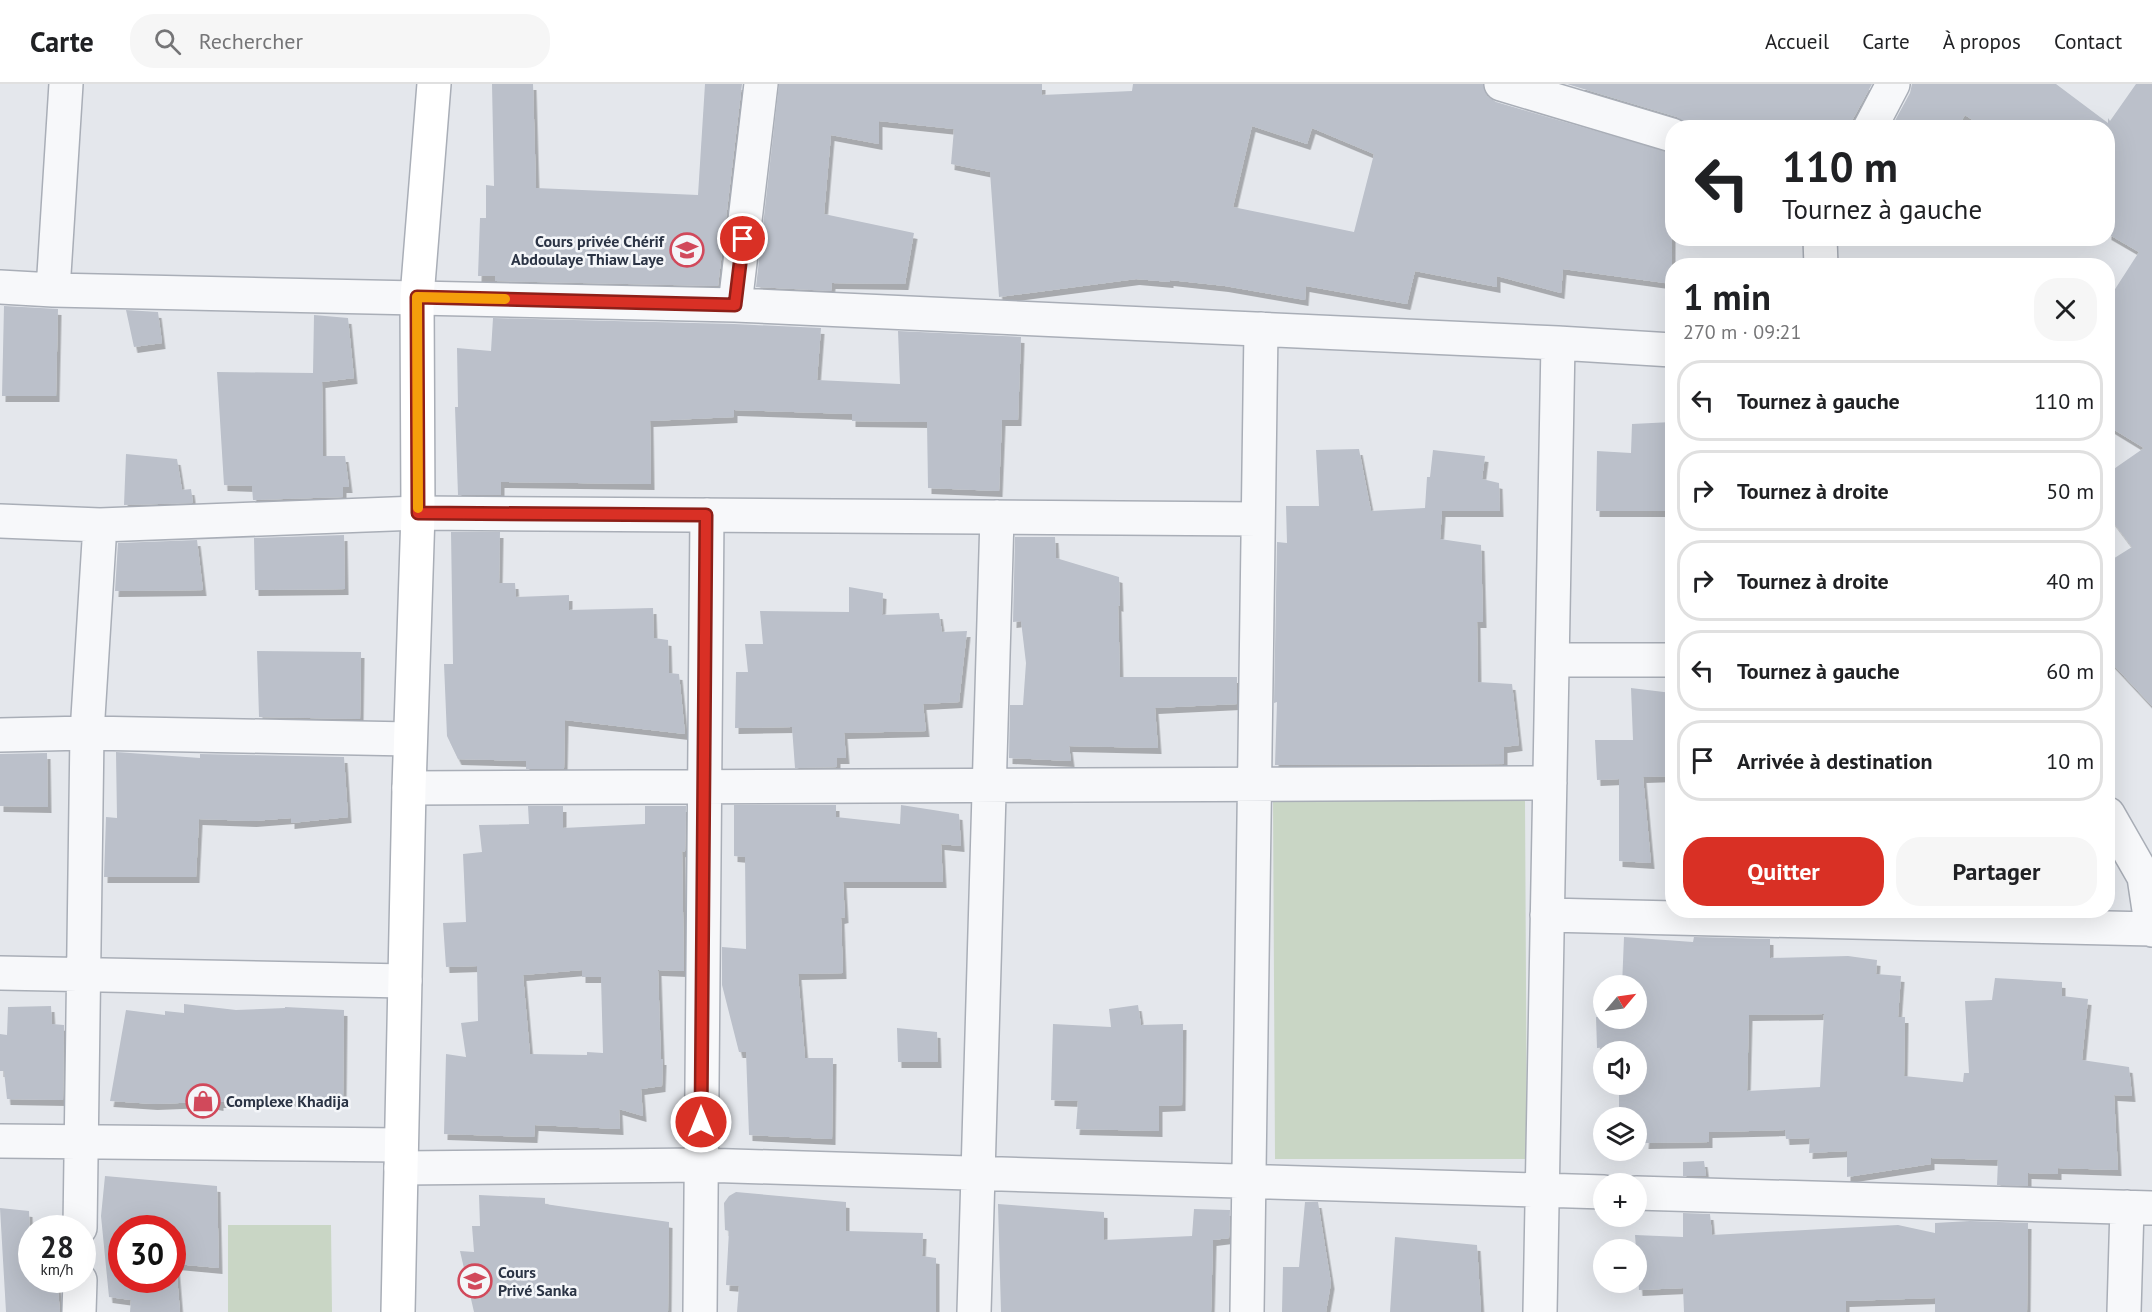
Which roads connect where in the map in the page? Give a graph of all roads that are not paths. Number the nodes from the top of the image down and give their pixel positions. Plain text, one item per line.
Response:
1 (66, 84) edge
2 (434, 84) edge
3 (761, 84) edge
4 (1502, 84) edge
5 (1893, 84) edge
6 (1874, 120) edge
7 (1665, 133) edge
8 (0, 287) edge
9 (53, 290) junction
10 (417, 297) junction
11 (735, 305) junction
12 (1261, 329) junction
13 (1558, 343) junction
14 (1665, 350) edge
15 (418, 513) junction
16 (706, 515) junction
17 (998, 517) junction
18 (1258, 519) junction
19 (0, 521) edge
20 (100, 525) junction
21 (1552, 660) junction
22 (1665, 660) edge
23 (87, 733) junction
24 (0, 735) edge
25 (410, 739) junction
26 (1550, 783) junction
27 (1254, 784) junction
28 (990, 785) junction
29 (704, 787) junction
30 (409, 788) junction
31 (2115, 824) edge
32 (2148, 872) edge
33 (1548, 915) junction
34 (1665, 918) edge
35 (1669, 918) edge
36 (2152, 930) edge
37 (0, 973) edge
38 (84, 975) junction
39 (405, 981) junction
40 (0, 1141) edge
41 (81, 1142) junction
42 (401, 1157) junction
43 (701, 1166) junction
44 (978, 1174) junction
45 (1249, 1182) junction
46 (1542, 1190) junction
47 (1593, 1192) edge
48 (1647, 1193) edge
49 (2139, 1208) edge
50 (80, 1215) edge
51 (80, 1293) edge
52 (79, 1312) edge
53 (398, 1312) edge
54 (700, 1312) edge
55 (974, 1312) edge
56 (1247, 1312) edge
57 (1540, 1312) edge
58 (2124, 1312) edge

1 - 9 street
2 - 10 street
3 - 11 street
4 - 7 street
5 - 6 street
8 - 9 street
9 - 10 street
10 - 11 street
10 - 15 street
11 - 12 street
12 - 13 street
12 - 18 street
13 - 14 street
13 - 21 street
15 - 16 street
15 - 20 street
15 - 25 street
16 - 17 street
16 - 29 street
17 - 18 street
17 - 28 street
18 - 27 street
19 - 20 street
20 - 23 street
21 - 22 street
21 - 26 street
23 - 24 street
23 - 25 street
23 - 38 street
25 - 30 street
26 - 27 street
26 - 33 street
27 - 28 street
27 - 45 street
28 - 29 street
28 - 44 street
29 - 30 street
29 - 43 street
30 - 39 street
31 - 32 street
32 - 36 street
33 - 34 street
33 - 46 street
35 - 36 street
37 - 38 street
38 - 39 street
38 - 41 street
39 - 42 street
40 - 41 street
41 - 42 street
41 - 50 street
42 - 43 street
42 - 53 street
43 - 44 street
43 - 54 street
44 - 45 street
44 - 55 street
45 - 46 street
45 - 56 street
46 - 47 street
46 - 57 street
48 - 49 street
49 - 58 street
51 - 52 street

